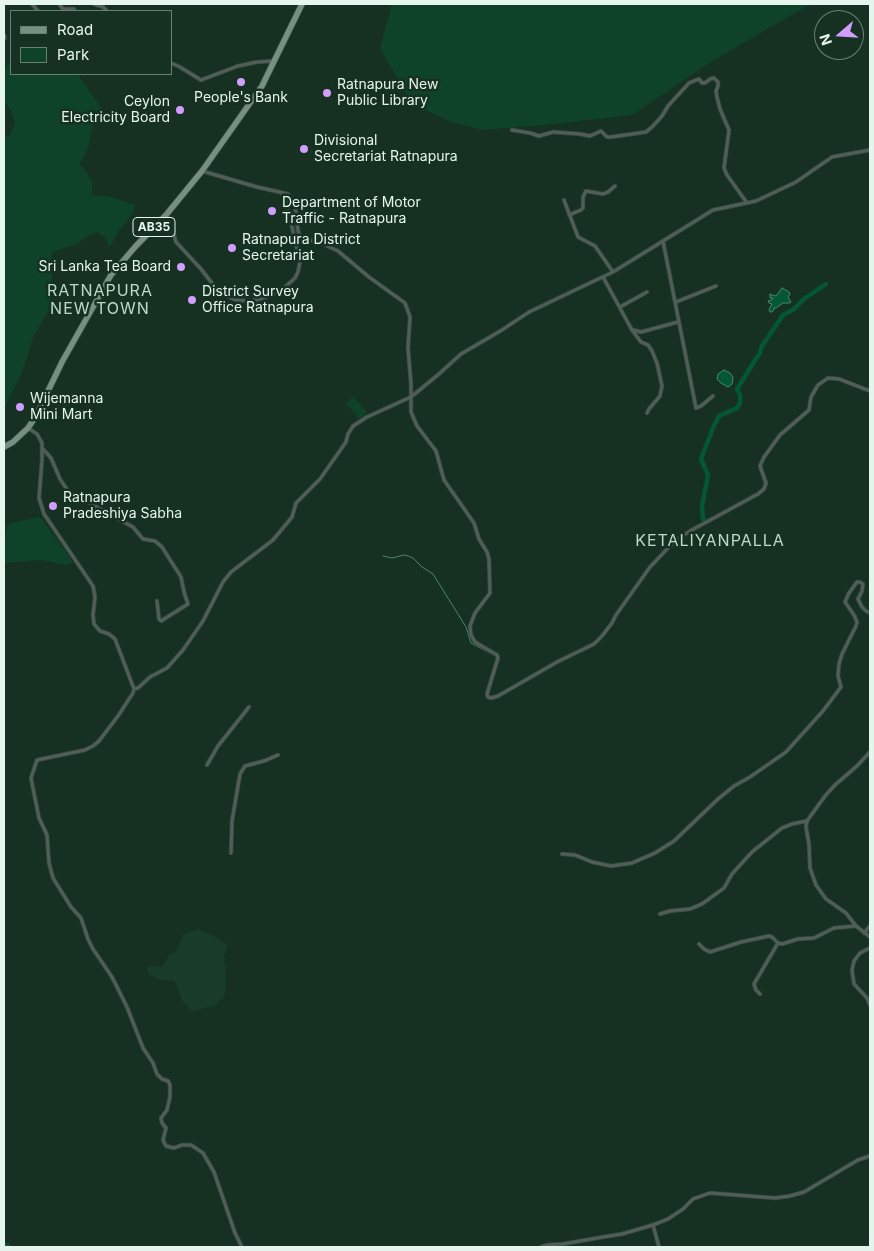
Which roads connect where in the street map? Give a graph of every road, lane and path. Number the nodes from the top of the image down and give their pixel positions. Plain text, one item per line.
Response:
1 (58, 4) edge
2 (94, 4) edge
3 (302, 4) edge
4 (74, 9) dead end
5 (106, 10) edge
6 (274, 61) junction
7 (172, 63) edge
8 (512, 130) dead end
9 (870, 150) edge
10 (202, 170) junction
11 (615, 186) dead end
12 (282, 193) junction
13 (564, 200) dead end
14 (747, 203) junction
15 (166, 215) junction
16 (570, 215) junction
17 (663, 241) junction
18 (613, 272) junction
19 (603, 277) junction
20 (716, 286) dead end
21 (647, 292) dead end
22 (676, 302) junction
23 (620, 307) junction
24 (678, 322) junction
25 (632, 330) junction
26 (870, 391) edge
27 (713, 396) dead end
28 (411, 397) junction
29 (648, 413) dead end
30 (28, 428) junction
31 (4, 446) edge
32 (43, 449) junction
33 (157, 602) dead end
34 (870, 613) edge
35 (134, 689) junction
36 (249, 707) dead end
37 (870, 752) edge
38 (278, 755) dead end
39 (207, 765) dead end
40 (807, 821) junction
41 (231, 853) dead end
42 (562, 854) dead end
43 (660, 914) dead end
44 (856, 926) junction
45 (870, 926) edge
46 (864, 933) junction
47 (870, 938) edge
48 (699, 944) dead end
49 (778, 944) junction
50 (870, 948) edge
51 (760, 994) dead end
52 (870, 1004) edge
53 (870, 1156) edge
54 (653, 1225) junction
55 (242, 1247) edge
56 (541, 1247) edge
57 (659, 1247) edge

1 - 4 street
2 - 5 street
3 - 6 main road, AB35
6 - 7 street
6 - 10 main road, AB35
8 - 14 street
9 - 14 street
10 - 12 street
10 - 15 main road, AB35
11 - 16 street
12 - 15 street
12 - 28 street
13 - 16 street
14 - 17 street
15 - 30 main road, AB35
16 - 18 street
17 - 18 street
17 - 22 street
18 - 19 street
19 - 23 street
19 - 28 street
20 - 22 street
21 - 23 street
22 - 24 street
23 - 25 street
24 - 25 street
24 - 27 street
25 - 29 street
26 - 28 street
28 - 35 street
30 - 31 main road, AB35
30 - 32 street
32 - 33 street
32 - 35 street
34 - 42 street
35 - 55 street
36 - 39 street
37 - 40 street
38 - 41 street
40 - 43 street
40 - 44 street
44 - 46 street
44 - 49 street
45 - 46 street
46 - 47 street
48 - 49 street
49 - 51 street
50 - 52 street
53 - 54 street
54 - 56 street
54 - 57 street

